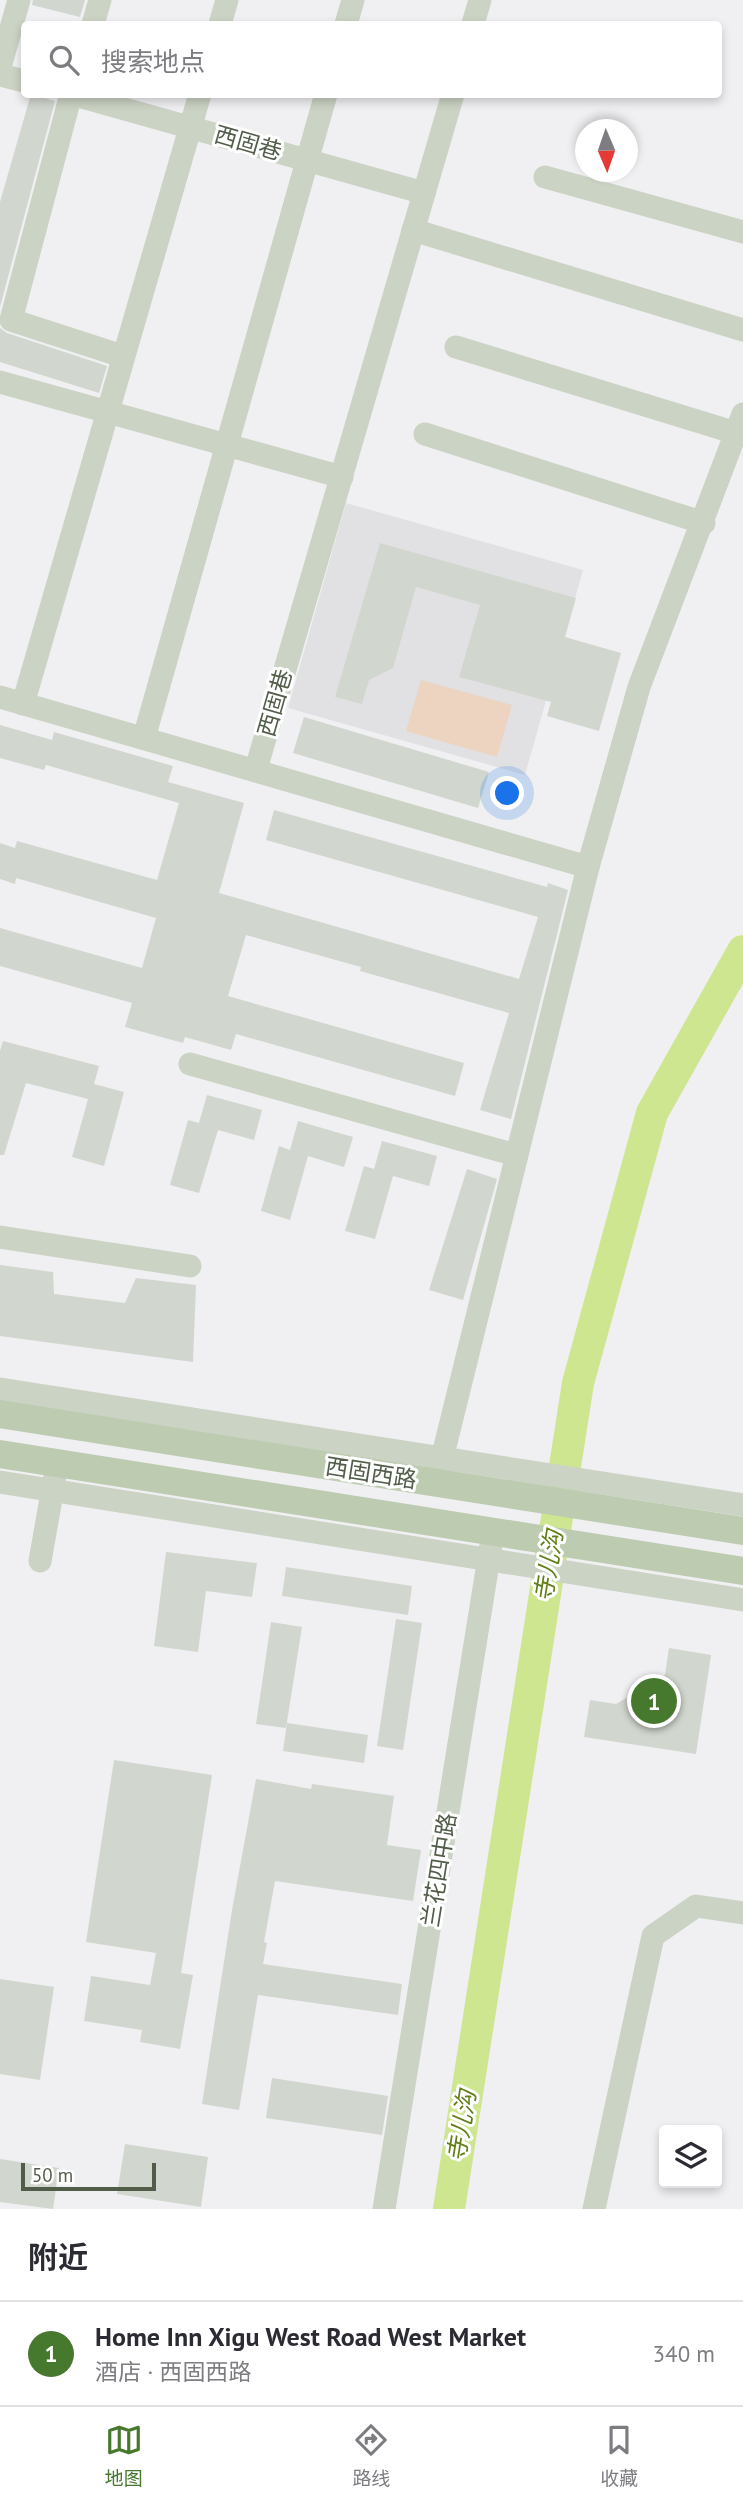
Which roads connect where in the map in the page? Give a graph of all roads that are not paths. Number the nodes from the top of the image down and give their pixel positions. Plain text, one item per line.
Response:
1 (19, 0) edge
2 (100, 0) edge
3 (227, 0) edge
4 (353, 0) edge
5 (480, 0) edge
6 (94, 21) edge
7 (221, 21) edge
8 (347, 21) edge
9 (474, 21) edge
10 (0, 67) edge
11 (0, 75) edge
12 (21, 81) edge
13 (70, 98) edge
14 (85, 98) edge
15 (199, 98) edge
16 (325, 98) edge
17 (452, 98) edge
18 (190, 127) junction
19 (308, 160) junction
20 (545, 177) dead end
21 (425, 193) junction
22 (413, 230) junction
23 (743, 232) edge
24 (743, 330) edge
25 (456, 347) dead end
26 (122, 356) junction
27 (0, 382) edge
28 (106, 411) junction
29 (739, 423) edge
30 (425, 434) dead end
31 (227, 445) junction
32 (342, 477) junction
33 (704, 523) junction
34 (0, 697) edge
35 (23, 704) junction
36 (144, 737) junction
37 (256, 769) junction
38 (588, 867) junction
39 (190, 1064) dead end
40 (516, 1155) junction
41 (0, 1237) edge
42 (190, 1266) dead end
43 (0, 1389) edge
44 (0, 1414) edge
45 (0, 1454) edge
46 (439, 1471) junction
47 (55, 1477) junction
48 (0, 1482) edge
49 (602, 1496) junction
50 (743, 1505) edge
51 (743, 1531) edge
52 (501, 1547) junction
53 (591, 1560) junction
54 (40, 1561) dead end
55 (743, 1571) edge
56 (743, 1600) edge
57 (743, 1913) edge
58 (384, 2209) edge
59 (594, 2209) edge

1 - 10 street
2 - 6 street
3 - 7 street
4 - 8 street
5 - 9 street
11 - 12 street
13 - 26 street
14 - 18 street, 西固巷
15 - 18 street
16 - 19 street
17 - 21 street, 西固巷
18 - 19 street, 西固巷
18 - 26 street
19 - 21 street, 西固巷
19 - 31 street
20 - 23 street
21 - 22 street, 西固巷
22 - 24 street
22 - 32 street, 西固巷
25 - 29 street
26 - 28 street
27 - 28 street
28 - 31 street
28 - 35 street
29 - 33 street
30 - 33 street
31 - 32 street
31 - 36 street
32 - 37 street, 西固巷
33 - 38 street
34 - 35 street
35 - 36 street
36 - 37 street
37 - 38 street
38 - 40 street
39 - 40 street
40 - 46 street
41 - 42 street
43 - 46 street
44 - 46 main road, 西固西路
45 - 47 main road, 西固西路
46 - 49 main road, 西固西路
47 - 48 street
47 - 52 main road, 西固西路
47 - 54 street
49 - 50 street
49 - 51 main road, 西固西路
52 - 53 main road, 西固西路
52 - 58 street, 兰花四中路
53 - 55 main road, 西固西路
53 - 56 street
57 - 59 street

